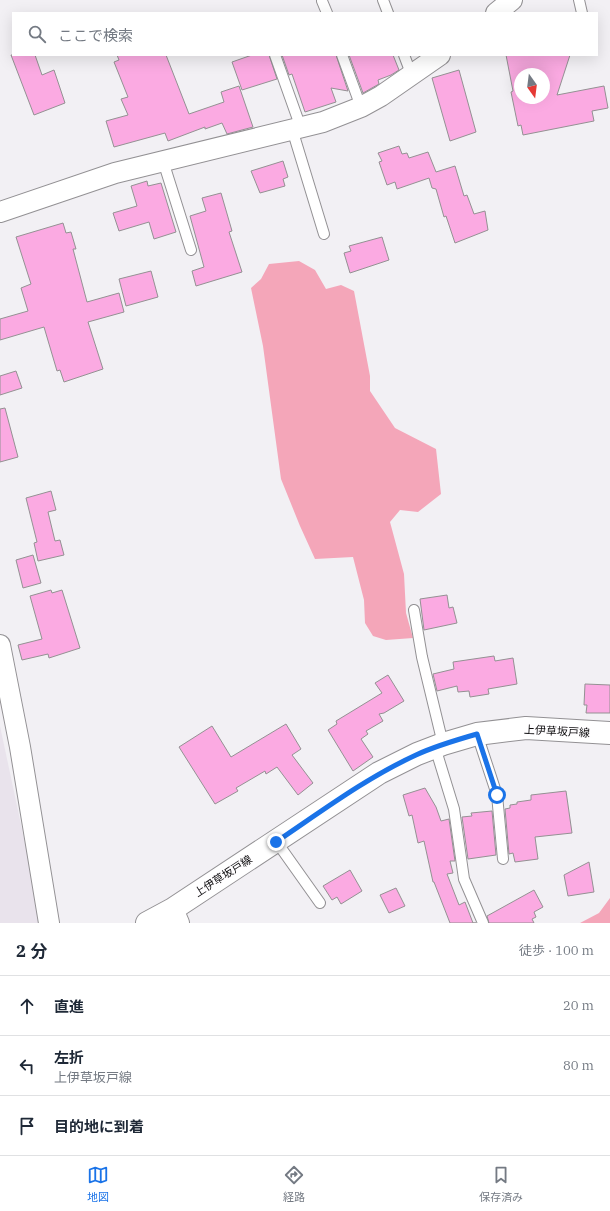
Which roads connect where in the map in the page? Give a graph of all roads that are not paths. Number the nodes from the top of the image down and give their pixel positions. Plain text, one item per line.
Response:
1 (383, 0) edge
2 (512, 0) edge
3 (579, 0) edge
4 (322, 1) dead end
5 (327, 12) edge
6 (388, 12) edge
7 (497, 12) edge
8 (582, 12) edge
9 (275, 56) edge
10 (342, 56) edge
11 (404, 56) edge
12 (439, 56) edge
13 (412, 76) junction
14 (361, 107) junction
15 (296, 128) junction
16 (163, 161) junction
17 (0, 212) edge
18 (324, 234) dead end
19 (191, 250) dead end
20 (414, 610) dead end
21 (0, 645) edge
22 (477, 734) junction
23 (610, 734) edge
24 (439, 746) junction
25 (276, 842) junction
26 (503, 859) dead end
27 (320, 903) dead end
28 (176, 916) edge
29 (50, 923) edge
30 (147, 923) edge
31 (483, 923) edge

1 - 6 lane
2 - 7 street
3 - 8 lane
4 - 5 lane
9 - 15 lane
10 - 14 lane
11 - 13 lane
12 - 13 street
13 - 14 street
14 - 15 street
15 - 16 street
15 - 18 lane
16 - 17 street
16 - 19 lane
20 - 24 lane
21 - 29 street
22 - 23 main road, 上伊草坂戸線
22 - 24 main road, 上伊草坂戸線
22 - 26 lane
24 - 25 main road, 上伊草坂戸線
24 - 31 lane
25 - 27 lane
25 - 28 main road, 上伊草坂戸線
28 - 30 main road, 上伊草坂戸線

